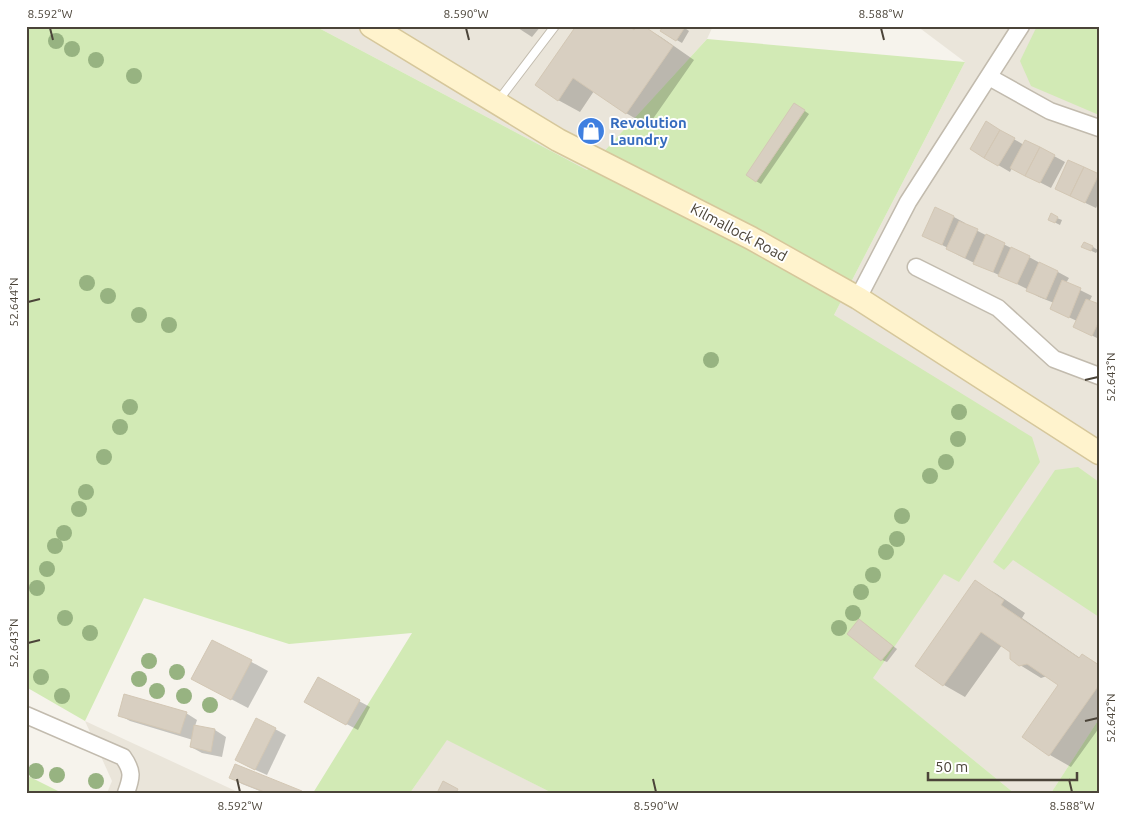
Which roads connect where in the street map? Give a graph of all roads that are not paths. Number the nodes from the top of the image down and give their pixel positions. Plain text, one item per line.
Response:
1 (371, 26) edge
2 (555, 26) edge
3 (1020, 26) edge
4 (989, 77) junction
5 (497, 103) junction
6 (1099, 128) edge
7 (916, 267) dead end
8 (858, 298) junction
9 (1099, 376) edge
10 (1099, 453) edge
11 (26, 715) edge
12 (126, 793) edge

1 - 5 main road, Kilmallock Road
2 - 5 lane
3 - 4 street
4 - 6 street
4 - 8 street
5 - 8 main road, Kilmallock Road
7 - 9 street
8 - 10 main road, Kilmallock Road
11 - 12 street

